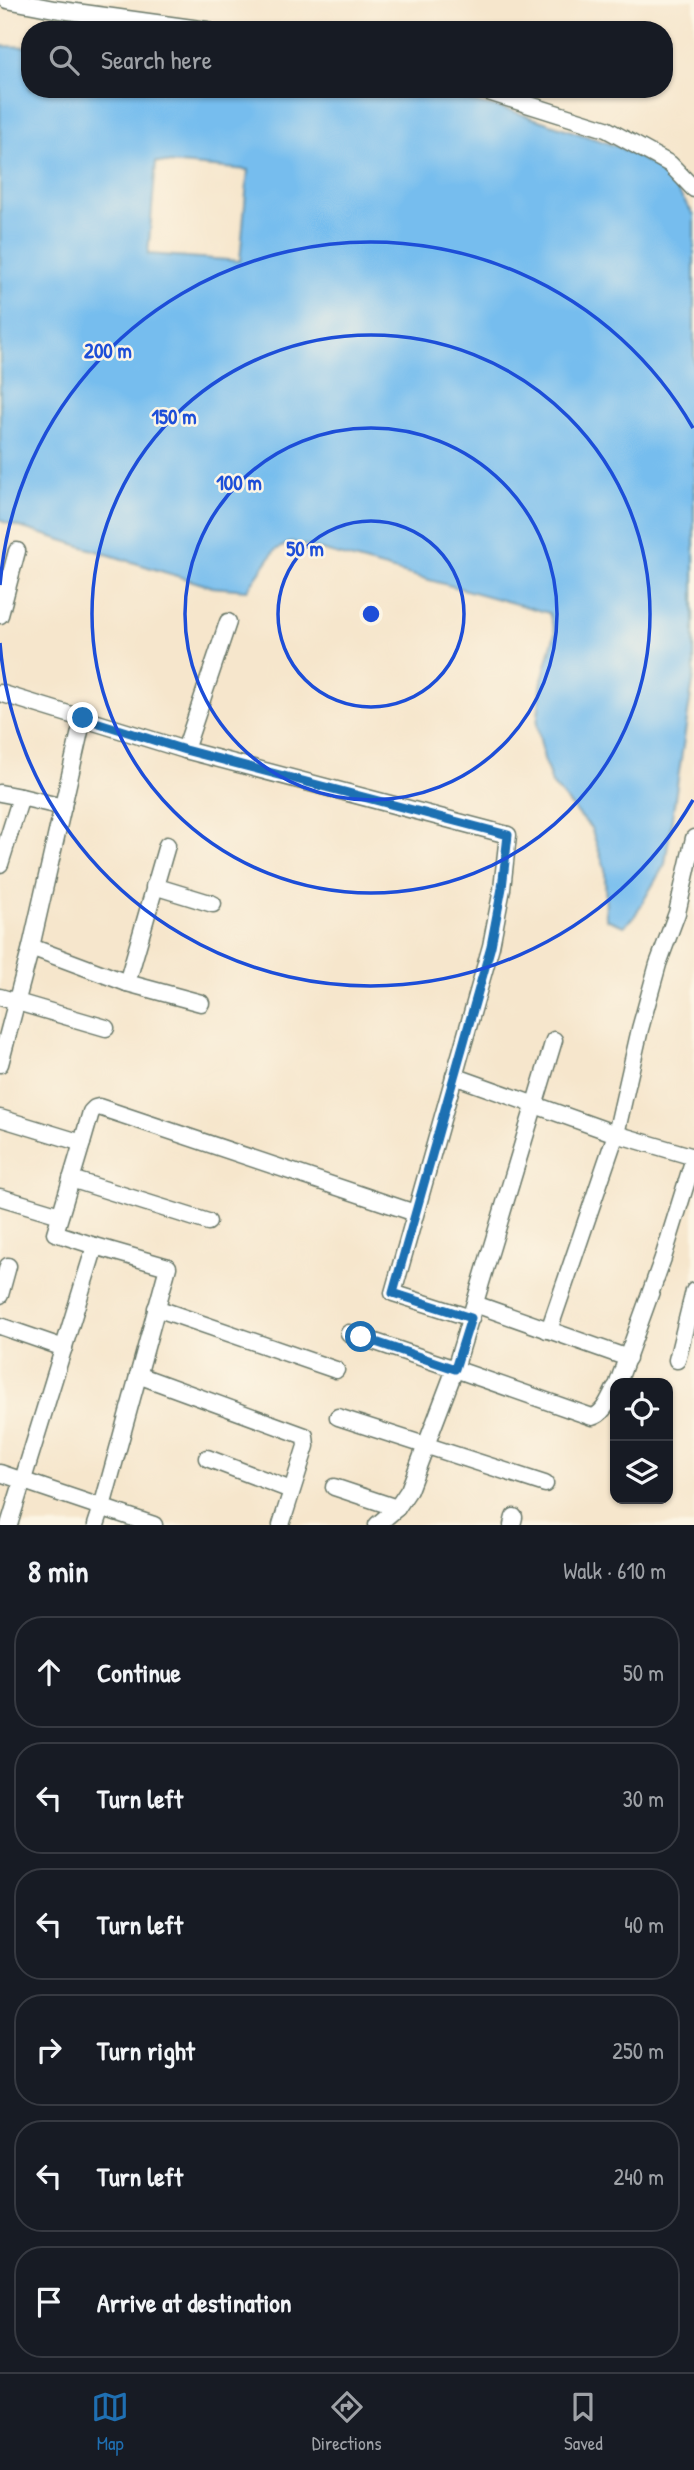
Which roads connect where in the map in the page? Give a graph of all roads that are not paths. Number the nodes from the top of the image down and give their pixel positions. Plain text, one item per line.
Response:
1 (7, 0) edge
2 (141, 21) edge
3 (508, 98) edge
4 (694, 189) edge
5 (17, 551) dead end
6 (4, 584) edge
7 (0, 615) edge
8 (228, 622) dead end
9 (0, 693) edge
10 (83, 718) junction
11 (185, 750) junction
12 (0, 793) edge
13 (21, 797) junction
14 (63, 807) junction
15 (694, 838) edge
16 (167, 845) dead end
17 (0, 864) edge
18 (155, 886) junction
19 (213, 904) dead end
20 (31, 947) junction
21 (127, 983) junction
22 (0, 997) edge
23 (16, 1002) junction
24 (201, 1003) dead end
25 (106, 1028) dead end
26 (3, 1037) edge
27 (554, 1040) dead end
28 (0, 1064) edge
29 (454, 1076) junction
30 (535, 1105) junction
31 (0, 1118) edge
32 (616, 1134) junction
33 (82, 1143) junction
34 (694, 1157) edge
35 (71, 1179) junction
36 (0, 1197) edge
37 (415, 1213) junction
38 (60, 1215) junction
39 (208, 1222) dead end
40 (95, 1246) junction
41 (8, 1266) dead end
42 (694, 1291) edge
43 (0, 1295) edge
44 (156, 1308) junction
45 (473, 1311) junction
46 (0, 1326) edge
47 (548, 1330) junction
48 (349, 1334) dead end
49 (64, 1348) junction
50 (628, 1359) junction
51 (677, 1360) dead end
52 (455, 1369) junction
53 (336, 1370) dead end
54 (138, 1375) junction
55 (620, 1378) edge
56 (610, 1397) edge
57 (338, 1417) dead end
58 (426, 1447) junction
59 (206, 1458) dead end
60 (0, 1473) edge
61 (25, 1480) junction
62 (545, 1484) dead end
63 (334, 1487) dead end
64 (291, 1490) junction
65 (103, 1507) junction
66 (397, 1508) junction
67 (9, 1525) edge
68 (96, 1525) edge
69 (154, 1525) edge
70 (281, 1525) edge
71 (377, 1525) edge

1 - 2 street
3 - 4 street
5 - 6 street
6 - 7 street
8 - 11 street
9 - 10 street
10 - 11 street
10 - 14 street
11 - 29 street
12 - 13 street
13 - 14 street
13 - 17 street
14 - 20 street
15 - 32 street
16 - 18 street
18 - 19 street
18 - 21 street
20 - 21 street
20 - 23 street
21 - 24 street
22 - 23 street
23 - 25 street
23 - 26 street
26 - 28 street
27 - 30 street
29 - 30 street
29 - 37 street
30 - 32 street
30 - 45 street
31 - 33 street
32 - 34 street
32 - 47 street
33 - 35 street
33 - 37 street
34 - 50 street
35 - 38 street
35 - 39 street
36 - 38 street
37 - 45 street
38 - 40 street
40 - 44 street
40 - 49 street
41 - 43 street
42 - 51 street
44 - 53 street
44 - 54 street
45 - 47 street
45 - 52 street
46 - 49 street
47 - 50 street
48 - 52 street
49 - 61 street
50 - 55 street
52 - 56 street
52 - 58 street
54 - 64 street
54 - 65 street
57 - 58 street
58 - 62 street
58 - 66 street
59 - 64 street
60 - 61 street
61 - 65 street
61 - 67 street
63 - 66 street
64 - 70 street
65 - 68 street
65 - 69 street
66 - 71 street

